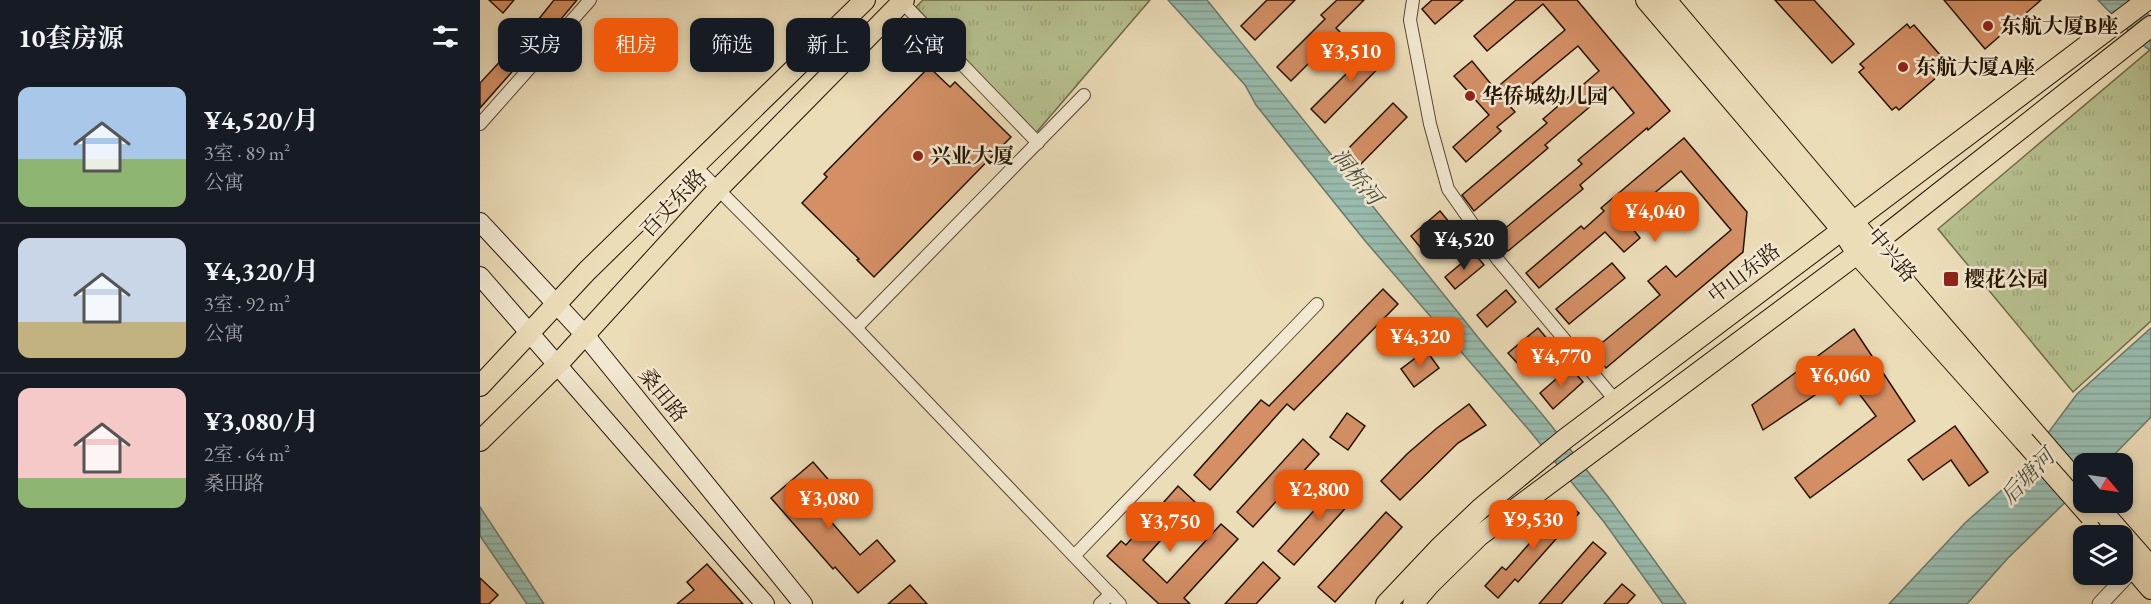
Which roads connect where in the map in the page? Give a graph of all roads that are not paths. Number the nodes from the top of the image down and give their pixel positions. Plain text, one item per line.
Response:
1 (590, 0) edge
2 (865, 0) edge
3 (1413, 0) edge
4 (1646, 0) edge
5 (1666, 0) edge
6 (2147, 0) edge
7 (903, 1) edge
8 (2151, 26) edge
9 (1084, 95) dead end
10 (480, 124) edge
11 (1038, 144) junction
12 (695, 166) junction
13 (718, 189) junction
14 (480, 222) edge
15 (1848, 226) junction
16 (1865, 250) junction
17 (480, 276) edge
18 (1317, 304) dead end
19 (556, 305) junction
20 (856, 328) junction
21 (530, 334) junction
22 (585, 335) junction
23 (558, 364) junction
24 (480, 386) edge
25 (1616, 401) junction
26 (2029, 436) junction
27 (480, 441) edge
28 (2073, 479) edge
29 (2073, 485) edge
30 (2097, 513) edge
31 (1074, 556) junction
32 (2136, 563) edge
33 (2151, 589) edge
34 (1111, 594) junction
35 (765, 604) edge
36 (803, 604) edge
37 (1100, 604) edge
38 (1120, 604) edge
39 (1386, 604) edge
40 (1413, 604) edge
41 (2100, 604) edge

1 - 10 street
2 - 12 main road, 百丈东路
3 - 25 street
4 - 15 main road, 中兴路
5 - 15 main road, 中兴路
6 - 15 main road, 中山东路
7 - 11 street
7 - 13 main road, 百丈东路
8 - 16 main road
9 - 11 street
11 - 20 street
12 - 13 street
12 - 19 main road, 百丈东路
13 - 20 street
13 - 22 main road, 百丈东路
14 - 19 main road, 桑田路
15 - 16 main road, 中兴路
15 - 25 main road, 中山东路
16 - 26 main road, 中兴路
16 - 40 main road
17 - 21 main road
18 - 31 street
19 - 21 main road, 百丈东路
19 - 22 main road, 桑田路
20 - 31 street
21 - 23 main road
21 - 24 main road, 百丈东路
22 - 23 main road, 百丈东路
22 - 36 main road, 桑田路
23 - 27 main road, 百丈东路
23 - 35 main road
25 - 39 main road, 中山东路
26 - 28 main road, 中兴路
26 - 29 main road, 中兴路, bridge
30 - 32 main road, 中兴路
31 - 34 street
32 - 33 main road, 中兴路
32 - 41 street
34 - 37 street
34 - 38 street

